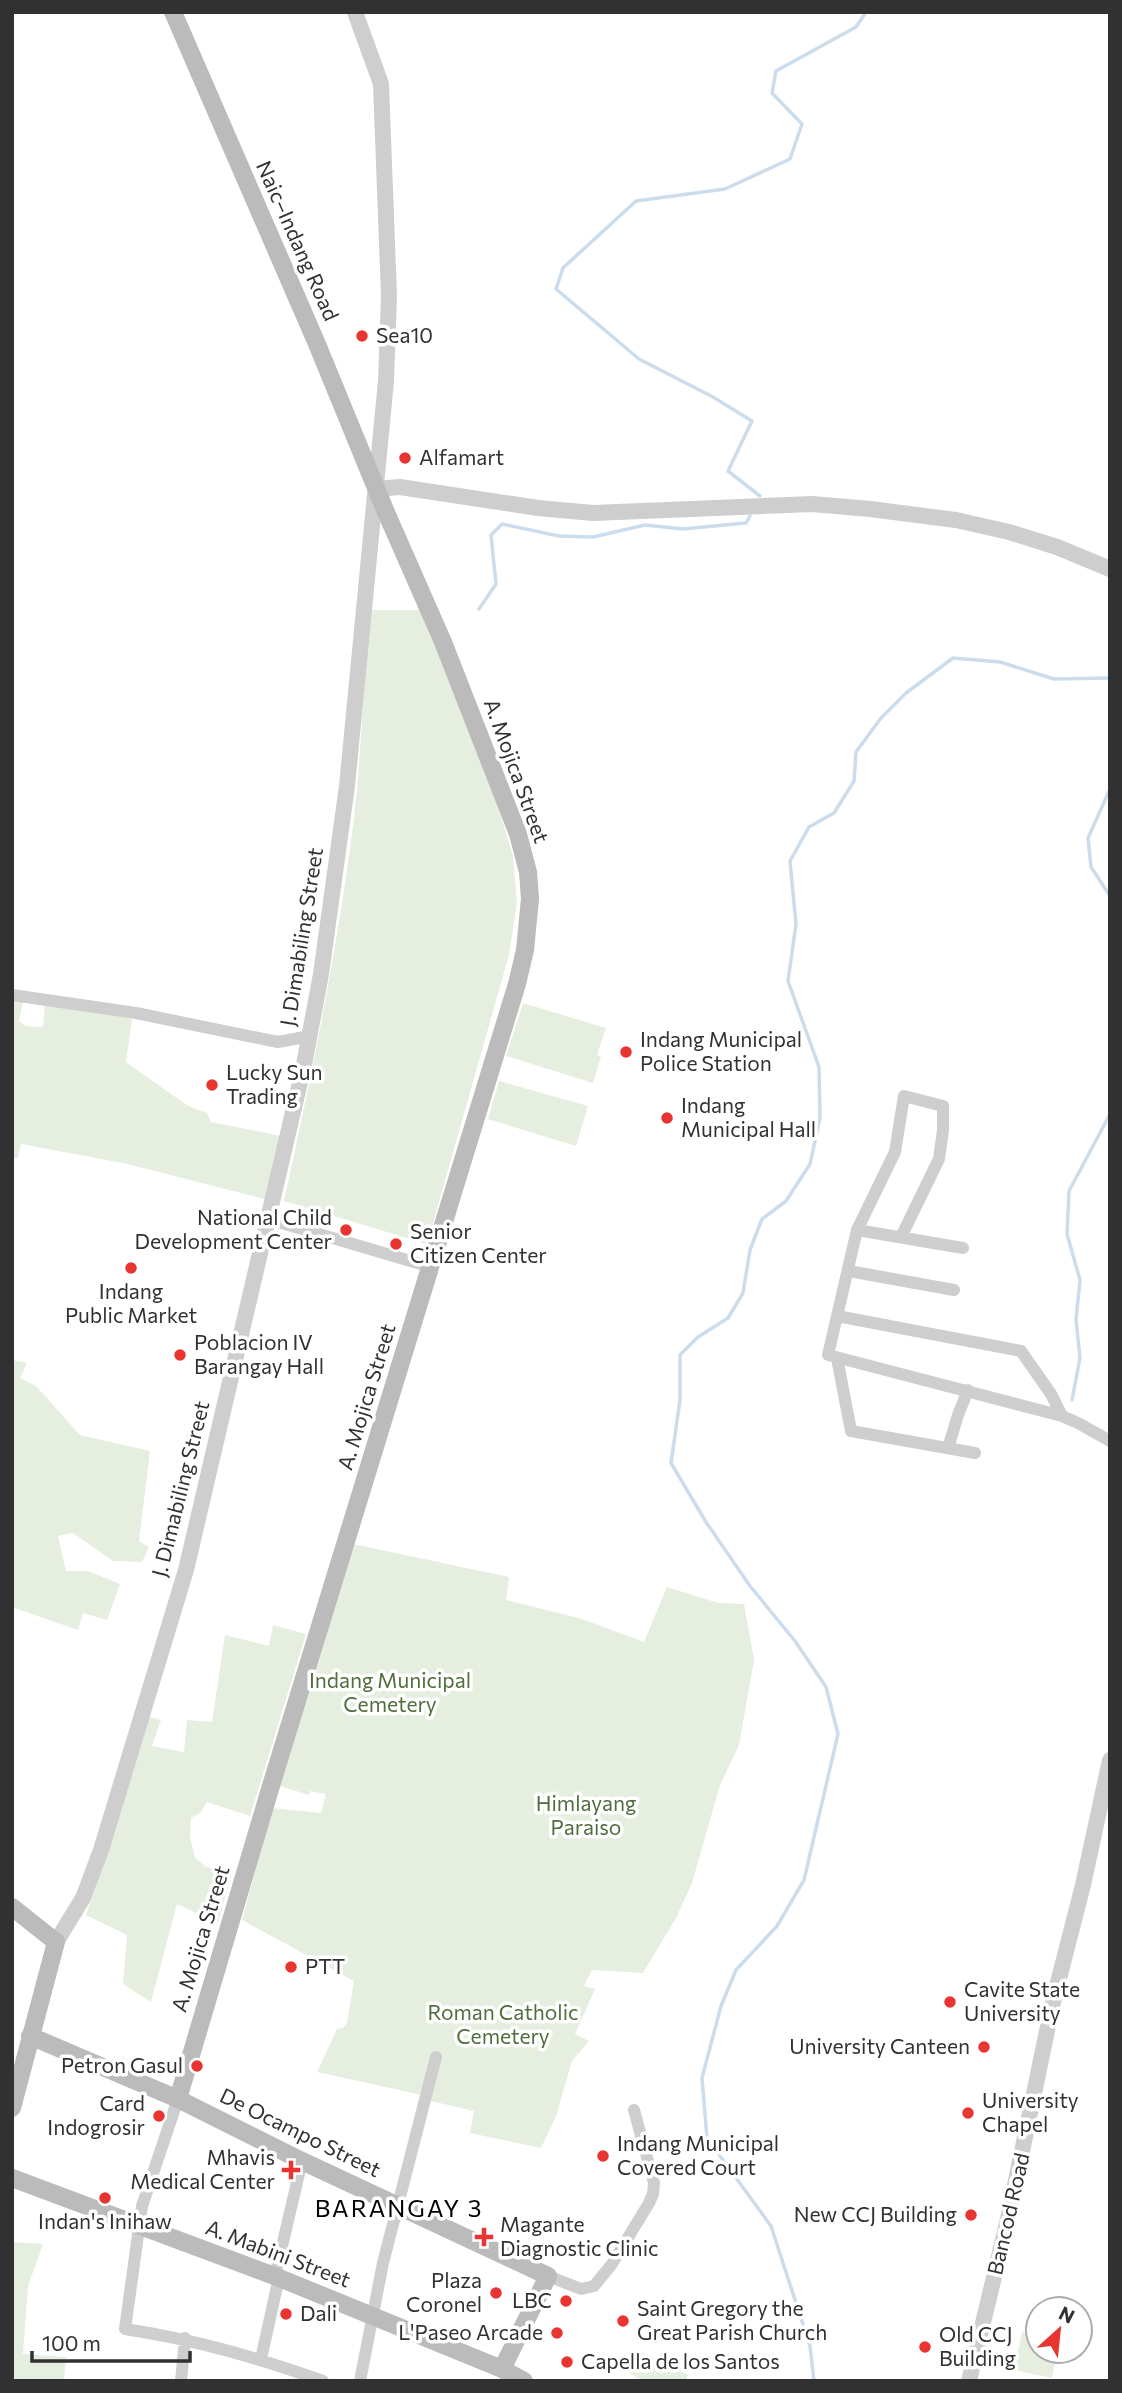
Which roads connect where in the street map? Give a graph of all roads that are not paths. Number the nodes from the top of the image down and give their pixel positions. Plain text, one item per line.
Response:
1 (173, 12) edge
2 (355, 12) edge
3 (376, 489) junction
4 (1110, 569) edge
5 (12, 995) edge
6 (310, 1036) junction
7 (268, 1219) junction
8 (858, 1230) junction
9 (901, 1237) junction
10 (963, 1248) dead end
11 (432, 1267) junction
12 (849, 1271) junction
13 (954, 1290) dead end
14 (837, 1316) junction
15 (837, 1357) junction
16 (968, 1391) junction
17 (1062, 1416) junction
18 (1110, 1441) edge
19 (948, 1448) junction
20 (975, 1452) dead end
21 (1110, 1760) edge
22 (12, 1908) edge
23 (57, 1942) junction
24 (30, 2036) junction
25 (436, 2057) dead end
26 (178, 2099) junction
27 (12, 2108) edge
28 (634, 2110) dead end
29 (302, 2161) junction
30 (12, 2178) edge
31 (397, 2205) junction
32 (138, 2226) junction
33 (548, 2276) junction
34 (277, 2277) junction
35 (373, 2316) junction
36 (186, 2338) junction
37 (261, 2359) junction
38 (498, 2375) edge
39 (181, 2381) edge
40 (323, 2381) edge
41 (360, 2381) edge
42 (524, 2381) edge
43 (969, 2381) edge

1 - 3 main road, Naic–Indang Road
2 - 3 street, J. Dimabiling Street
3 - 4 street
3 - 6 street, J. Dimabiling Street
3 - 11 main road, A. Mojica Street
5 - 6 street
6 - 7 street, J. Dimabiling Street
7 - 11 street
7 - 23 street, J. Dimabiling Street
8 - 9 street
8 - 9 street
8 - 12 street
9 - 10 street
11 - 26 main road, A. Mojica Street
12 - 13 street
12 - 14 street
14 - 15 street
14 - 17 street
15 - 16 street
15 - 19 street
16 - 17 street
16 - 19 street
17 - 18 street
19 - 20 street
21 - 43 street, Bancod Road
22 - 23 main road
23 - 24 main road, J. Dimabiling Street
24 - 26 main road, De Ocampo Street
24 - 27 main road, J. Dimabiling Street
25 - 31 street
26 - 29 main road, De Ocampo Street
26 - 32 street, A. Mojica Street
28 - 33 street
29 - 31 main road, De Ocampo Street
29 - 34 street
30 - 32 main road, A. Mabini Street
31 - 33 main road, De Ocampo Street
31 - 35 street
32 - 34 main road, A. Mabini Street
32 - 36 street, A. Mojica Street
33 - 38 main road
34 - 35 main road, A. Mabini Street
34 - 37 street
35 - 38 main road, A. Mabini Street
35 - 41 street
36 - 37 street
36 - 39 street
37 - 40 street
38 - 42 main road, A. Mabini Street

